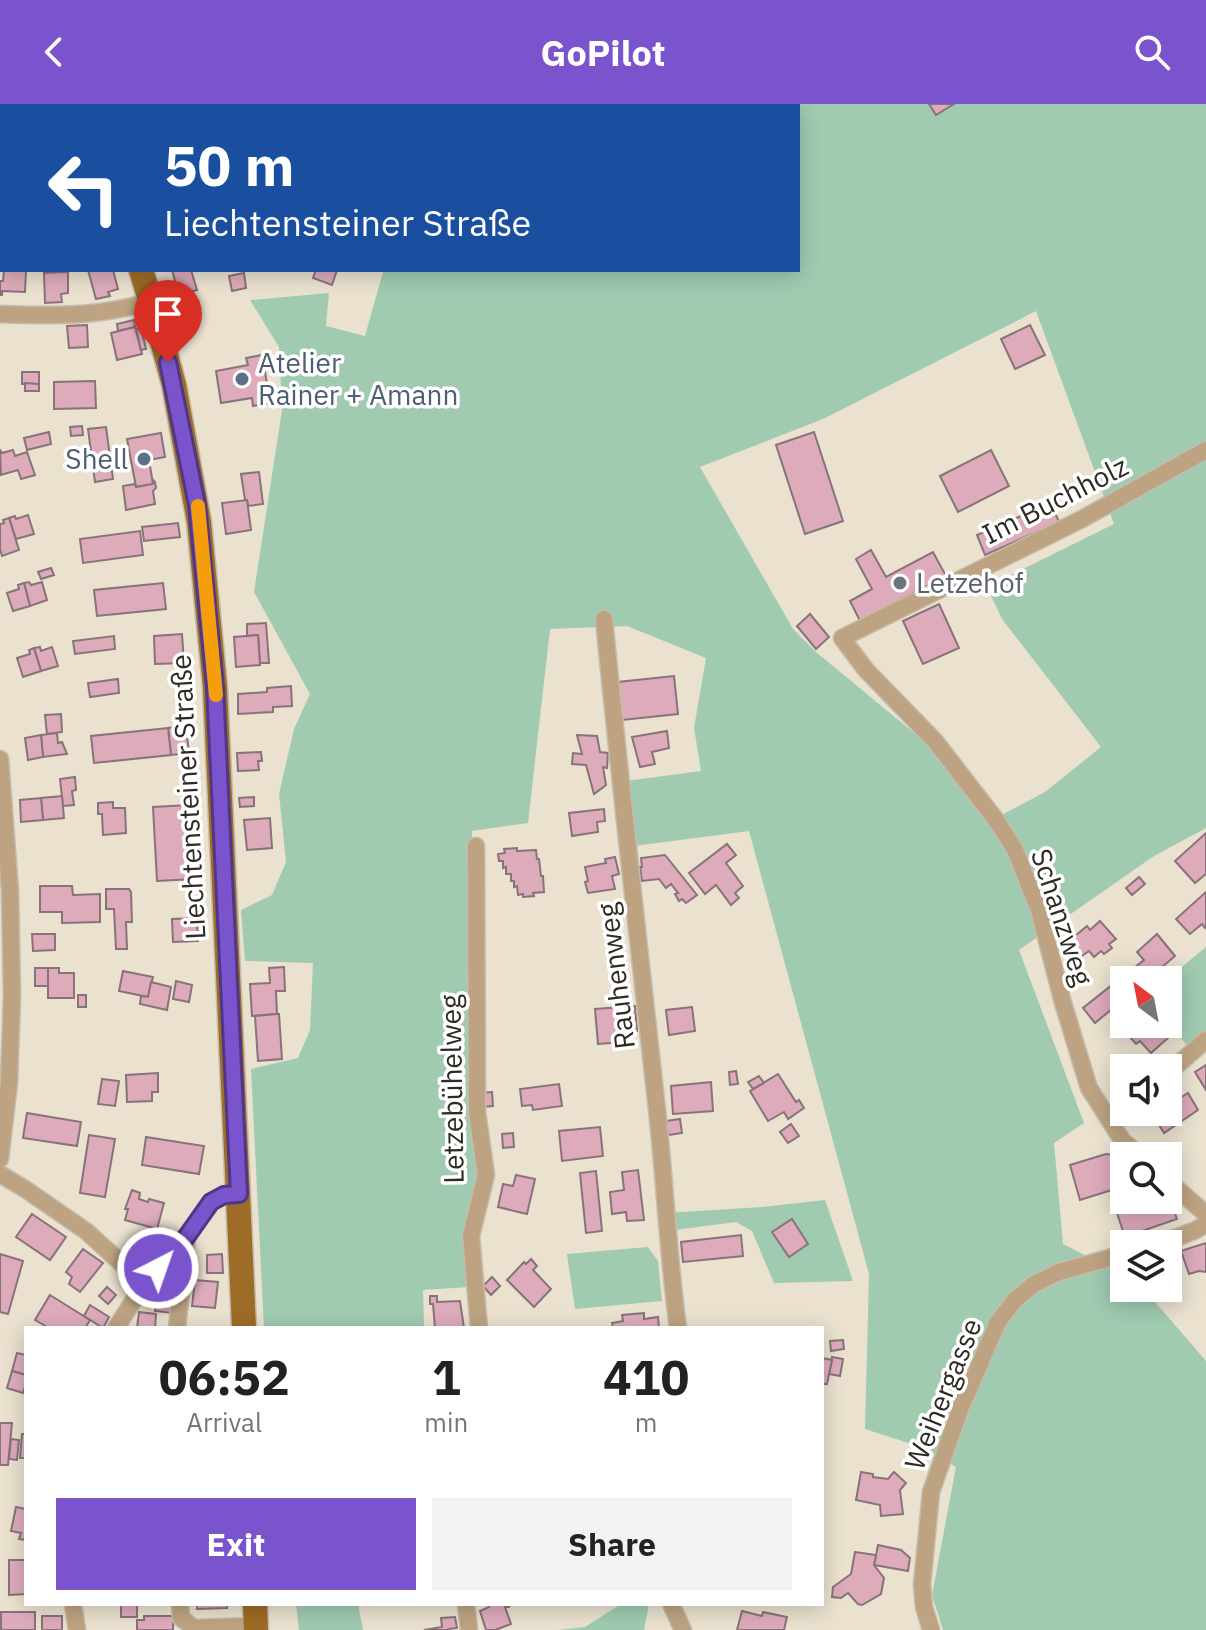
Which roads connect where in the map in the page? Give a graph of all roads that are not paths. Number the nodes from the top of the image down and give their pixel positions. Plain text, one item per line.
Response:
1 (142, 272) edge
2 (150, 301) junction
3 (0, 314) edge
4 (1206, 450) edge
5 (604, 619) dead end
6 (842, 638) joint
7 (0, 759) edge
8 (1, 781) edge
9 (476, 846) dead end
10 (1206, 1040) edge
11 (1182, 1061) edge
12 (1110, 1123) edge
13 (1112, 1126) edge
14 (1124, 1142) edge
15 (0, 1159) edge
16 (0, 1174) edge
17 (1182, 1193) edge
18 (239, 1194) junction
19 (1206, 1214) edge
20 (1206, 1224) edge
21 (1182, 1235) edge
22 (187, 1236) junction
23 (1110, 1258) edge
24 (144, 1284) junction
25 (117, 1326) edge
26 (177, 1326) edge
27 (244, 1326) edge
28 (479, 1326) edge
29 (678, 1326) edge
30 (73, 1606) edge
31 (180, 1606) edge
32 (466, 1606) edge
33 (672, 1606) edge
34 (256, 1620) edge
35 (77, 1630) edge
36 (469, 1630) edge
37 (683, 1630) edge
38 (931, 1630) edge

1 - 2 main road, Liechtensteiner Straße
2 - 3 street
2 - 18 main road, Liechtensteiner Straße
4 - 6 street, Im Buchholz
5 - 29 street, Rauhenweg
6 - 12 street, Schanzweg
7 - 8 street
8 - 15 street
9 - 28 street, Letzebühelweg
10 - 11 street
13 - 14 street, Schanzweg
16 - 24 street
17 - 19 street
18 - 22 street
18 - 27 main road, Liechtensteiner Straße
20 - 21 street
22 - 24 street
22 - 26 street
23 - 38 street, Weihergasse
24 - 25 street
30 - 35 street
31 - 34 street
32 - 36 street
33 - 37 street

